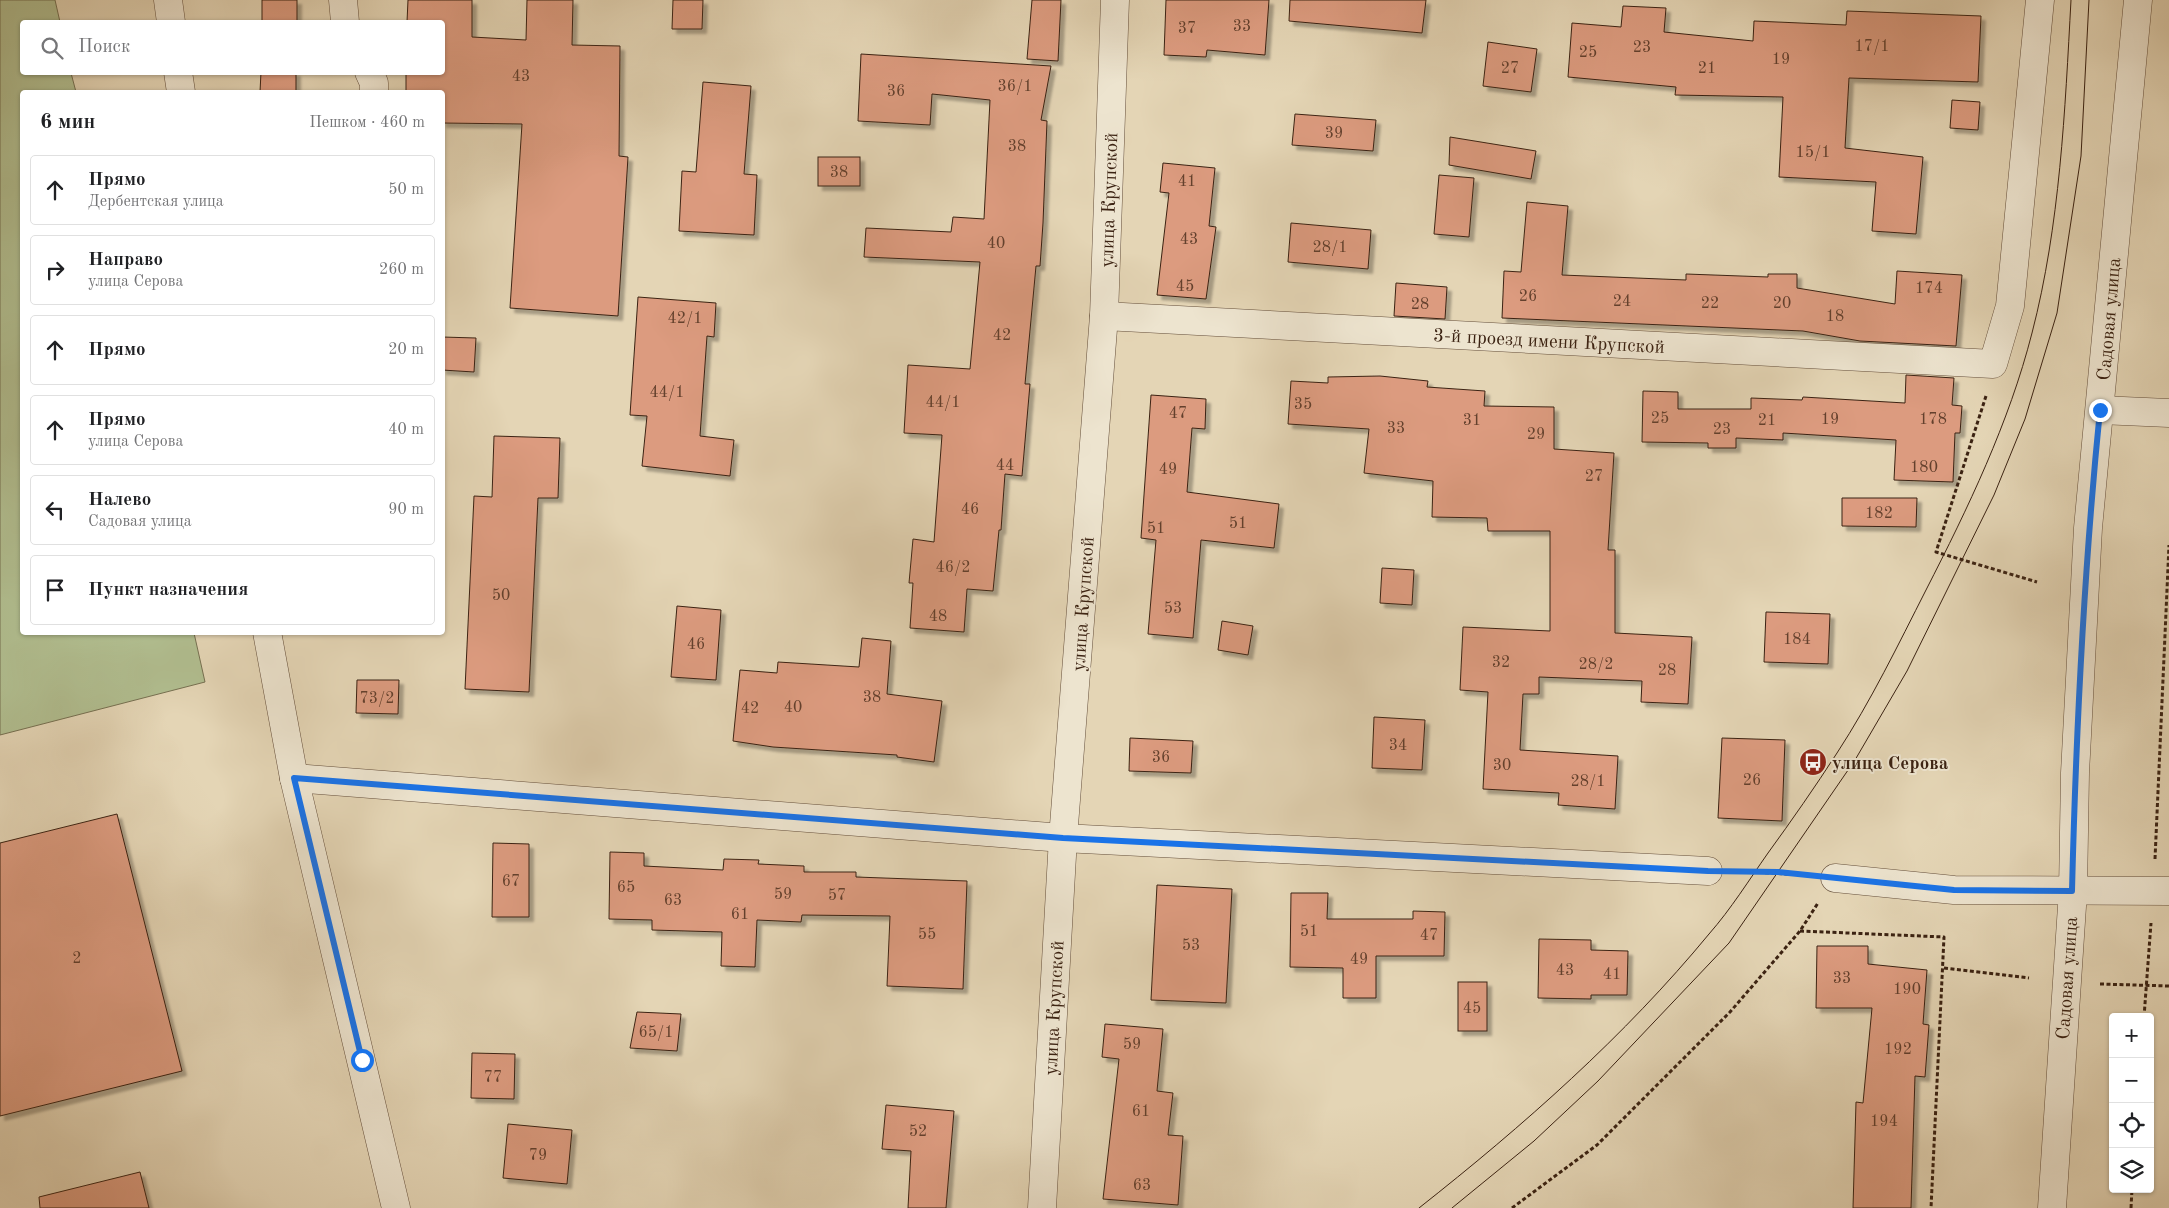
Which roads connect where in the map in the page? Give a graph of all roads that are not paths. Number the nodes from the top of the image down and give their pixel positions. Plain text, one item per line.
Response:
1 (168, 0) edge
2 (343, 0) edge
3 (1115, 0) edge
4 (2040, 0) edge
5 (2138, 0) edge
6 (172, 20) edge
7 (345, 20) edge
8 (178, 75) edge
9 (370, 75) edge
10 (181, 90) edge
11 (374, 90) edge
12 (1104, 316) junction
13 (2100, 410) junction
14 (2169, 413) edge
15 (268, 635) edge
16 (294, 778) junction
17 (1063, 838) junction
18 (1708, 871) road end
19 (1835, 878) road end
20 (2161, 890) edge
21 (2072, 891) junction
22 (396, 1208) edge
23 (1042, 1208) edge
24 (2052, 1208) edge

1 - 6 street
2 - 7 street
3 - 12 street, улица Крупской
4 - 12 street, 3-й проезд имени Крупской
5 - 13 street, Садовая улица
8 - 10 street
9 - 11 street
12 - 17 street, улица Крупской
13 - 14 street
13 - 21 street, Садовая улица
15 - 16 street
16 - 17 street
16 - 22 street
17 - 18 street
17 - 23 street, улица Крупской
19 - 21 street
20 - 21 street
21 - 24 street, Садовая улица

